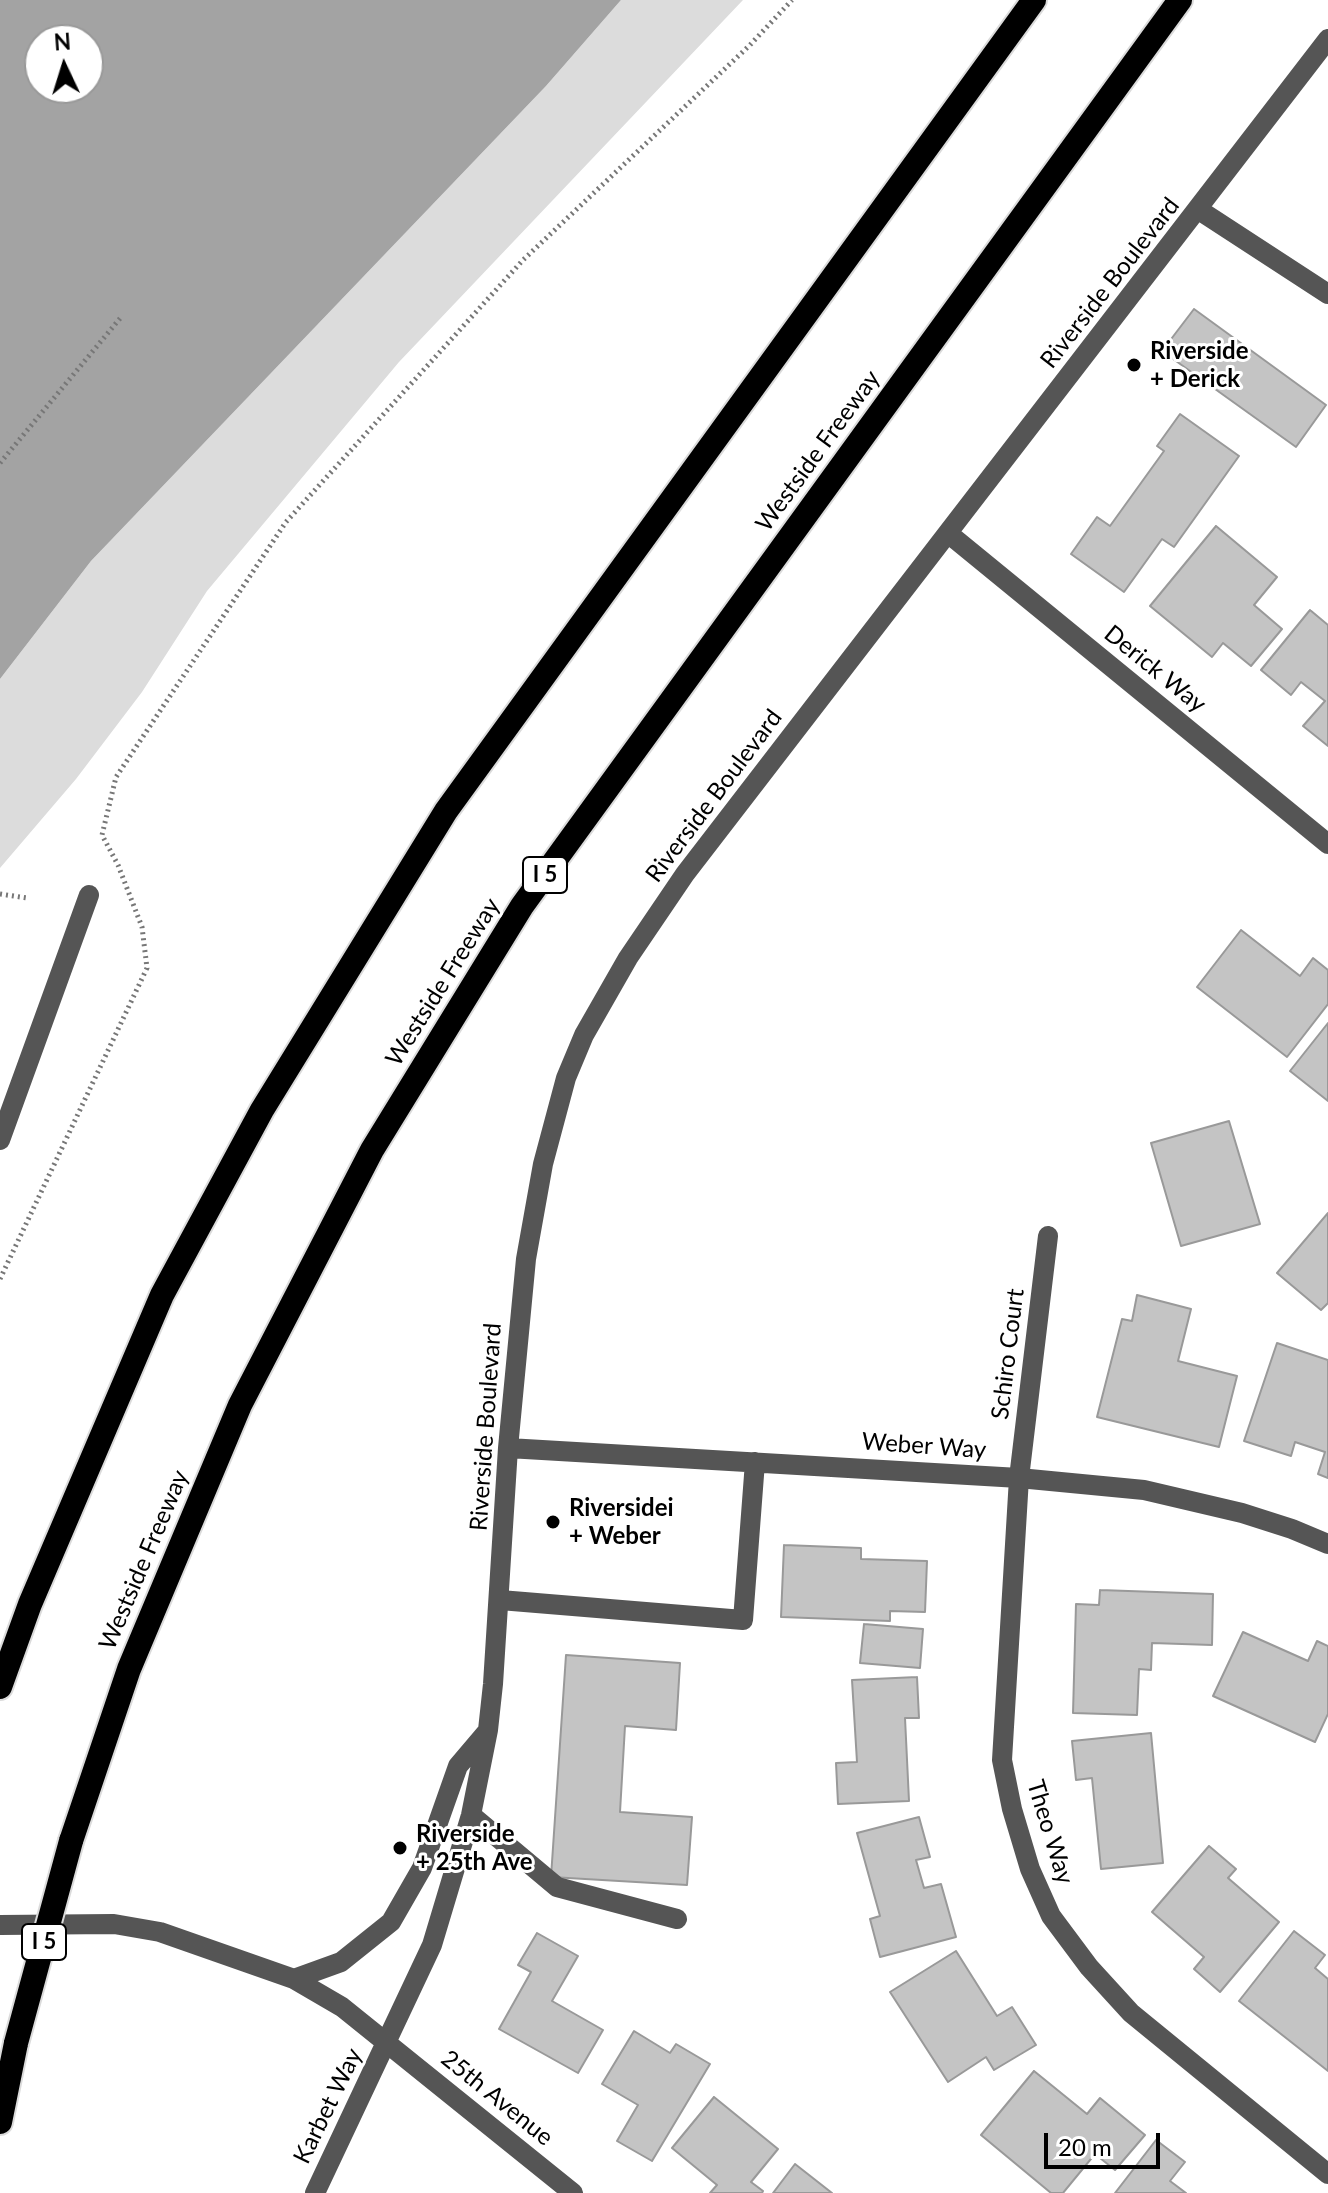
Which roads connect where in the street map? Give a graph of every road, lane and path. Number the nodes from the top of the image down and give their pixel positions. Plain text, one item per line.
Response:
1 (792, 0) edge
2 (1034, 0) edge
3 (1180, 0) edge
4 (1328, 39) edge
5 (1199, 210) junction
6 (1328, 294) edge
7 (122, 316) dead end
8 (0, 463) edge
9 (949, 534) junction
10 (1328, 844) edge
11 (0, 894) edge
12 (89, 895) dead end
13 (27, 898) dead end
14 (0, 1140) edge
15 (1048, 1236) dead end
16 (0, 1279) edge
17 (508, 1448) junction
18 (755, 1462) junction
19 (1019, 1478) junction
20 (1328, 1544) edge
21 (500, 1600) junction
22 (0, 1687) edge
23 (488, 1730) junction
24 (471, 1815) junction
25 (677, 1919) dead end
26 (0, 1925) edge
27 (294, 1979) junction
28 (388, 2043) junction
29 (0, 2122) edge
30 (1328, 2174) edge
31 (315, 2193) edge
32 (573, 2193) edge

1 - 16 path
2 - 22 highway
3 - 29 highway, Westside Freeway / I 5, bridge
4 - 5 street, Riverside Boulevard
5 - 6 street
5 - 9 street, Riverside Boulevard
7 - 8 path
9 - 10 street, Derick Way
9 - 17 street, Riverside Boulevard
11 - 13 path
12 - 14 street
15 - 19 street, Schiro Court
17 - 18 street, Weber Way
17 - 21 street, Riverside Boulevard
18 - 19 street, Weber Way
18 - 21 street
19 - 20 street, Weber Way
19 - 30 street, Theo Way
21 - 23 street, Riverside Boulevard
23 - 24 street, Riverside Boulevard
23 - 27 street
24 - 25 street
24 - 28 street, Riverside Boulevard
26 - 27 street
27 - 28 street
28 - 31 street, Karbet Way
28 - 32 street, 25th Avenue

